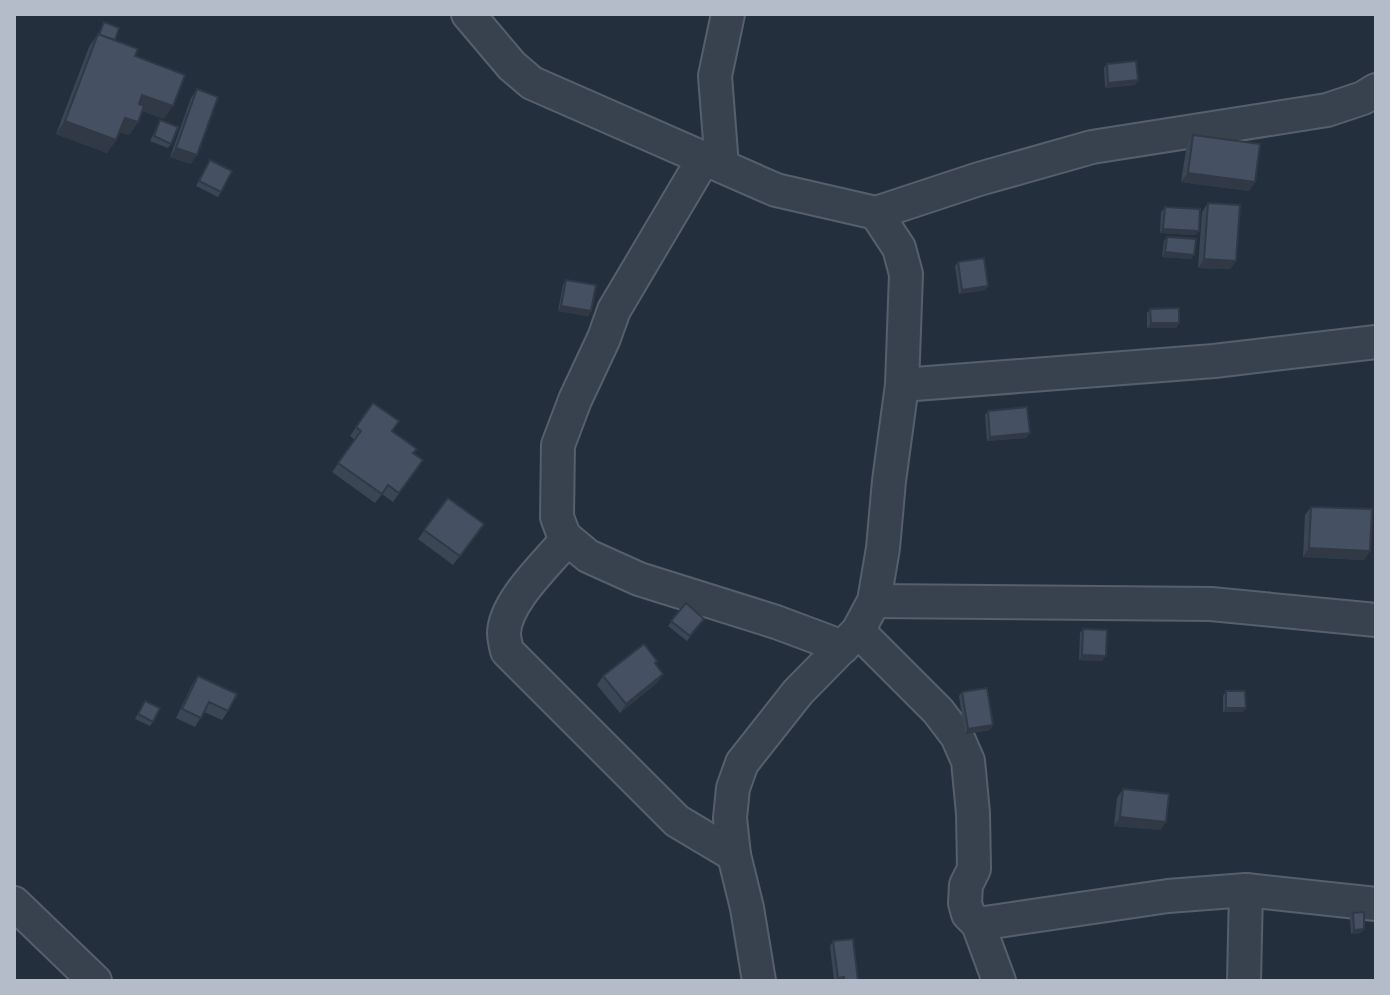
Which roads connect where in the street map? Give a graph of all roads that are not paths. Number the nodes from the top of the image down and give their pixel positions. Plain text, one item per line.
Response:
1 (468, 14) edge
2 (728, 14) edge
3 (1376, 90) edge
4 (713, 162) junction
5 (876, 213) junction
6 (1376, 342) edge
7 (902, 385) junction
8 (567, 539) junction
9 (874, 601) junction
10 (1376, 620) edge
11 (850, 639) junction
12 (734, 855) junction
13 (1246, 890) junction
14 (14, 903) edge
15 (1376, 904) edge
16 (978, 924) junction
17 (95, 981) edge
18 (759, 981) edge
19 (999, 981) edge
20 (1244, 981) edge

1 - 4 street
2 - 4 street
3 - 5 street
4 - 5 street
4 - 8 street
5 - 7 street
6 - 7 street
7 - 9 street
8 - 11 street
8 - 12 street
9 - 10 street
9 - 11 street
11 - 12 street
11 - 16 street
12 - 18 street
13 - 15 street
13 - 16 street
13 - 20 street
14 - 17 street
16 - 19 street

